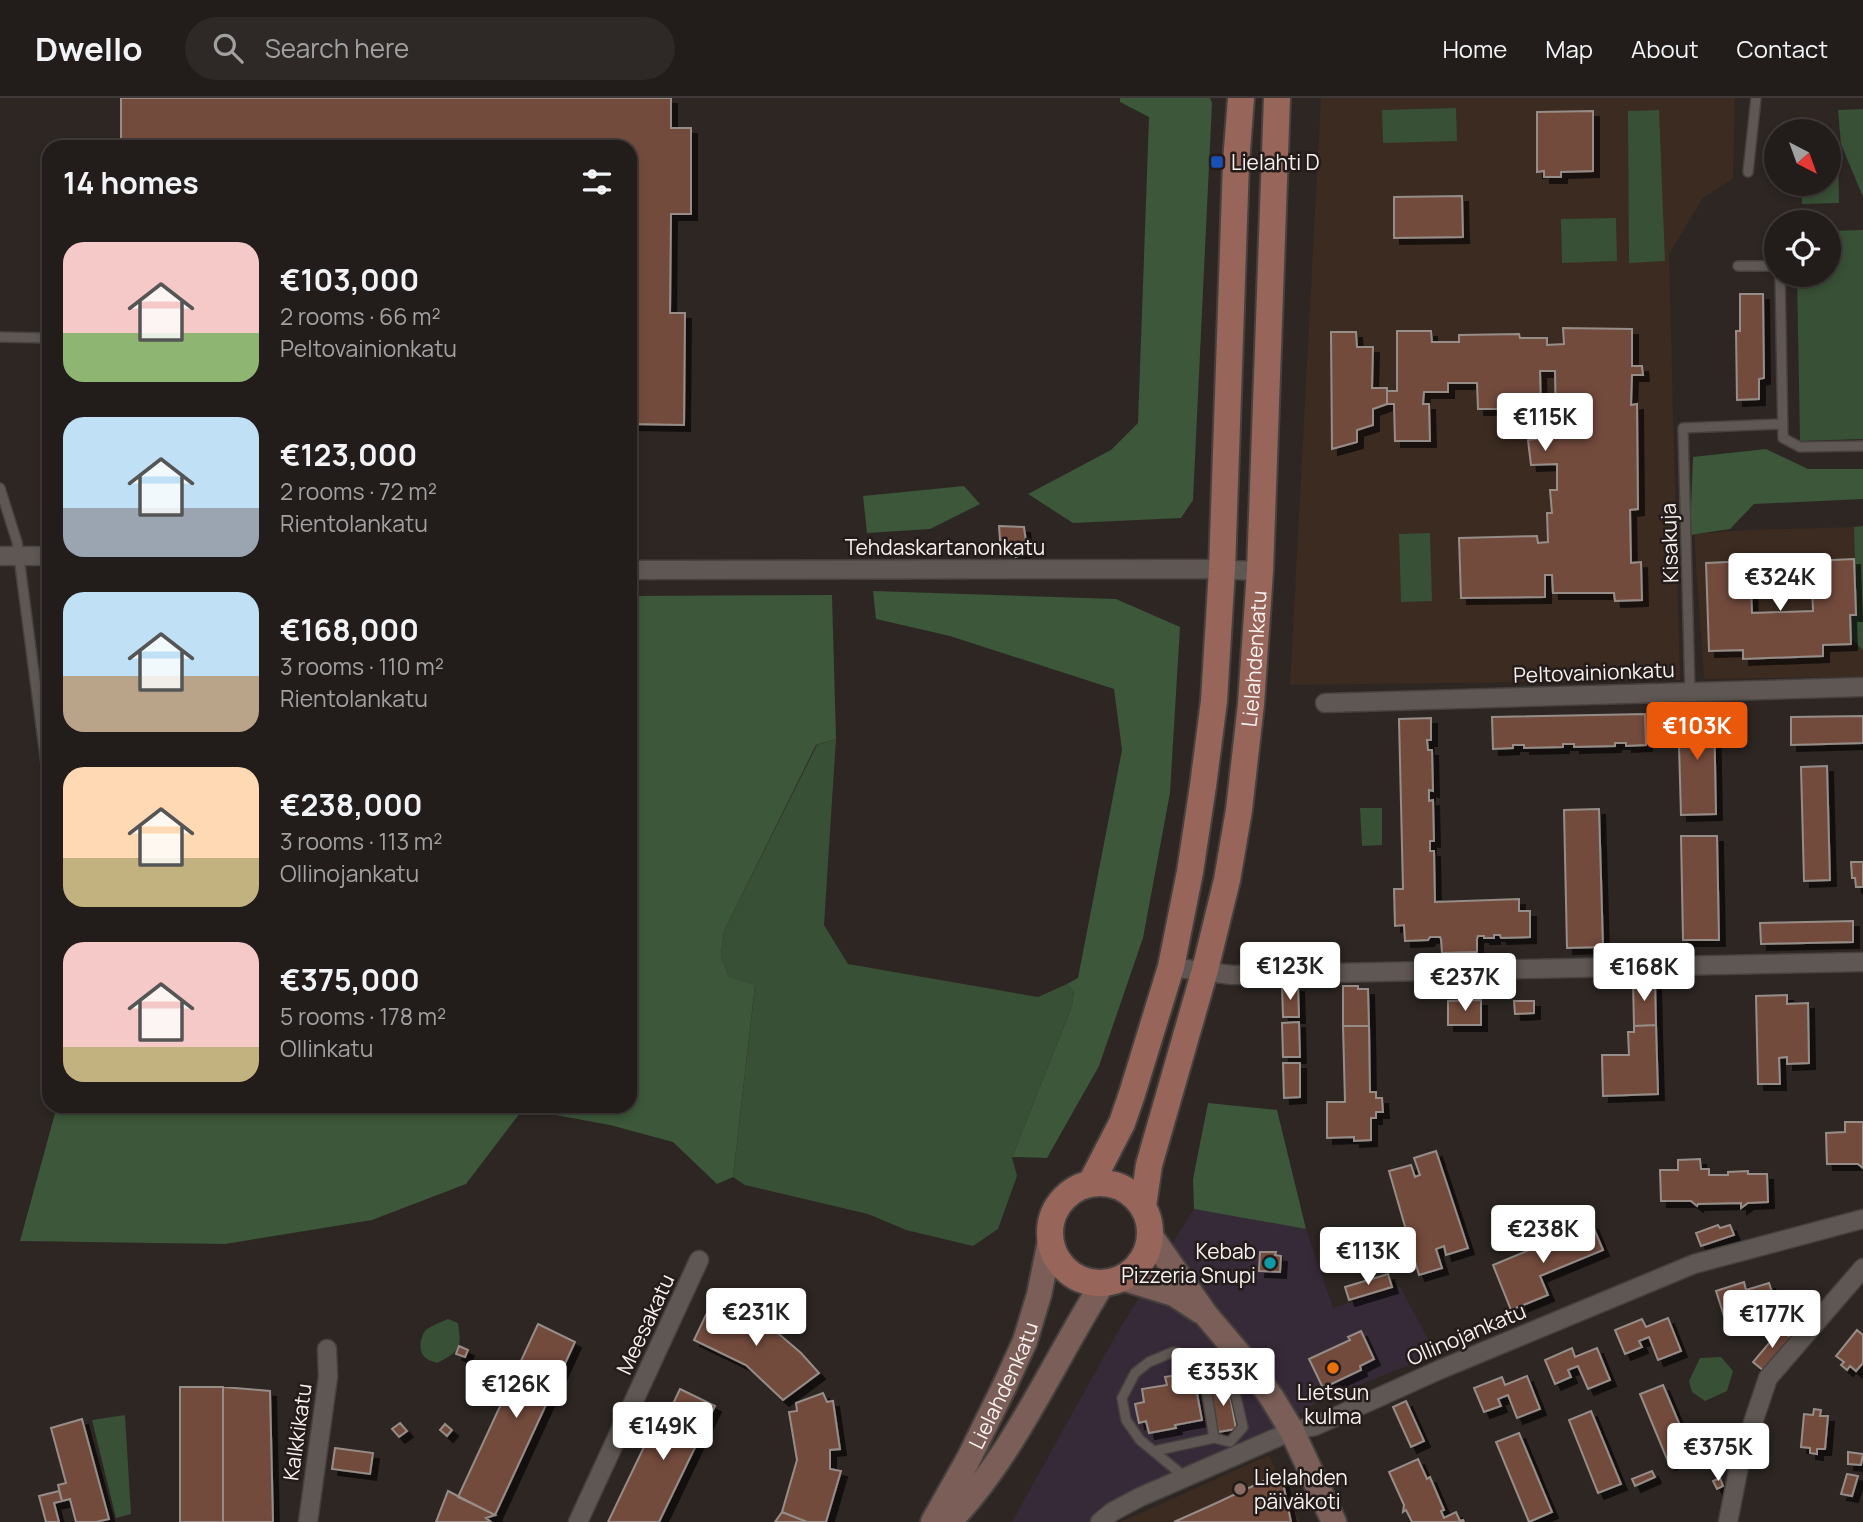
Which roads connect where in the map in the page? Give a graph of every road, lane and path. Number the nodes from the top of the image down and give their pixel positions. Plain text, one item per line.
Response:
1 (1241, 98) edge
2 (1277, 98) edge
3 (1756, 98) edge
4 (1748, 172) dead end
5 (1738, 266) dead end
6 (1764, 266) edge
7 (1780, 287) edge
8 (0, 337) edge
9 (42, 338) edge
10 (1782, 424) junction
11 (1863, 446) edge
12 (0, 488) edge
13 (0, 556) edge
14 (19, 556) junction
15 (42, 556) edge
16 (1222, 569) junction
17 (637, 570) edge
18 (1260, 571) junction
19 (1863, 687) edge
20 (1690, 692) junction
21 (1325, 703) dead end
22 (42, 733) edge
23 (1863, 962) edge
24 (1171, 967) junction
25 (1205, 970) junction
26 (1091, 1184) junction
27 (1143, 1206) junction
28 (1863, 1219) edge
29 (1150, 1235) junction
30 (1050, 1241) junction
31 (699, 1260) dead end
32 (1863, 1268) edge
33 (1113, 1280) junction
34 (1206, 1315) junction
35 (327, 1349) dead end
36 (1231, 1363) junction
37 (1292, 1431) junction
38 (1214, 1438) junction
39 (1233, 1449) junction
40 (1154, 1451) junction
41 (1186, 1478) junction
42 (308, 1522) edge
43 (578, 1522) edge
44 (933, 1522) edge
45 (949, 1522) edge
46 (1100, 1522) edge
47 (1334, 1522) edge
48 (1728, 1522) edge

1 - 16 main road, Lielahdenkatu
2 - 18 main road, Lielahdenkatu
3 - 4 lane
5 - 6 lane
7 - 10 lane
8 - 9 lane
10 - 11 lane
10 - 20 lane, Kisakuja
12 - 14 lane
13 - 14 street
14 - 15 street
14 - 22 lane
16 - 17 street, Tehdaskartanonkatu
16 - 18 street, Tehdaskartanonkatu
16 - 24 main road, Lielahdenkatu
18 - 25 main road, Lielahdenkatu
19 - 20 street, Peltovainionkatu
20 - 21 street, Peltovainionkatu
23 - 25 street
24 - 25 street
24 - 26 main road, Lielahdenkatu
25 - 27 main road, Lielahdenkatu
26 - 27 main road
26 - 30 main road
27 - 29 main road
28 - 37 street, Ollinojankatu
29 - 33 main road
29 - 34 main road
30 - 33 main road
30 - 44 main road, Lielahdenkatu
31 - 43 street, Meesakatu
32 - 48 street
33 - 34 main road
33 - 45 main road, Lielahdenkatu
34 - 36 main road
35 - 42 street, Kalkkikatu
36 - 37 main road
36 - 38 lane
36 - 39 lane
36 - 40 lane
37 - 39 street, Ollinojankatu
37 - 47 main road
38 - 39 lane
38 - 40 lane
39 - 41 street, Ollinojankatu
40 - 41 lane
41 - 46 street, Ollinojankatu

